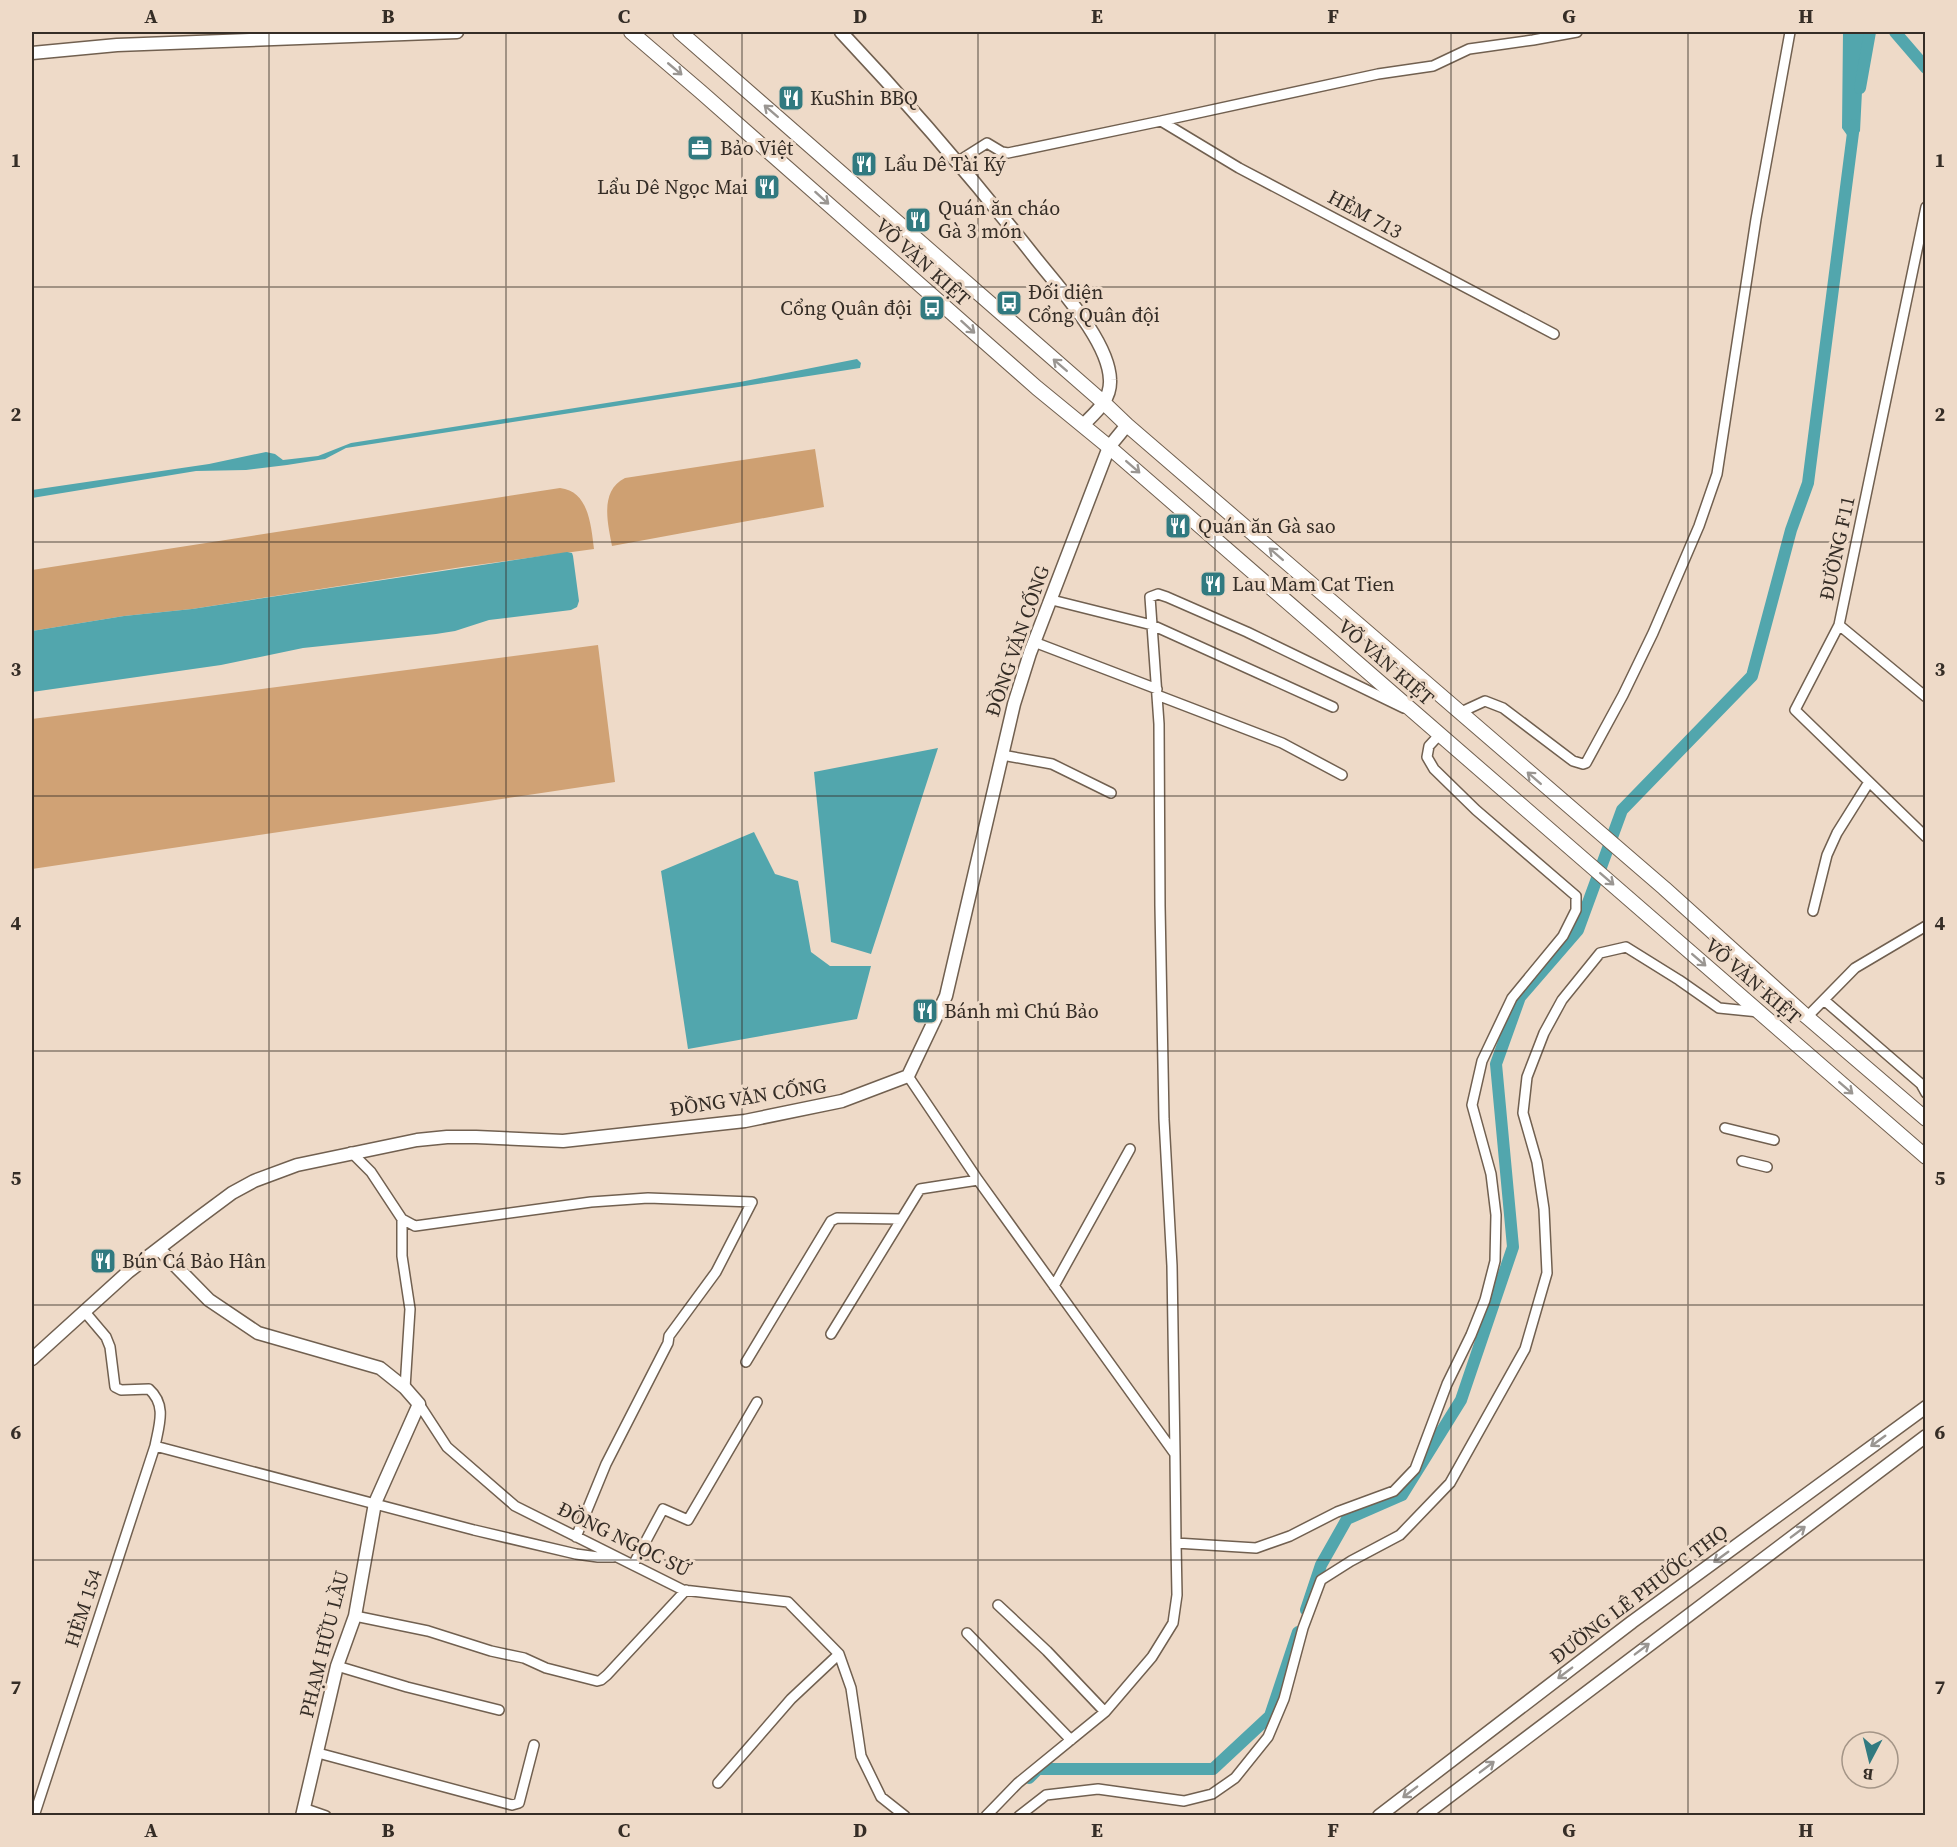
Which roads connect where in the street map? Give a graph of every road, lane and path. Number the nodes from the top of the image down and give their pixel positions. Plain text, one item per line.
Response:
1 (457, 32) edge
2 (631, 32) edge
3 (680, 32) edge
4 (841, 32) edge
5 (1577, 32) edge
6 (1790, 32) edge
7 (225, 36) edge
8 (32, 53) edge
9 (1161, 121) junction
10 (957, 162) junction
11 (1926, 207) edge
12 (1924, 227) edge
13 (1554, 334) dead end
14 (1104, 403) junction
15 (1083, 425) junction
16 (1126, 426) junction
17 (1109, 447) junction
18 (1052, 600) junction
19 (1152, 625) junction
20 (1839, 625) junction
21 (1034, 642) junction
22 (1157, 692) junction
23 (1925, 696) edge
24 (1333, 707) dead end
25 (1459, 712) junction
26 (1417, 714) junction
27 (1440, 734) junction
28 (1002, 755) junction
29 (1342, 775) dead end
30 (1869, 782) junction
31 (1111, 793) dead end
32 (1926, 837) edge
33 (1813, 910) dead end
34 (1926, 926) edge
35 (1824, 1000) junction
36 (1759, 1012) junction
37 (1807, 1017) junction
38 (908, 1076) junction
39 (1926, 1094) edge
40 (1926, 1119) edge
41 (1725, 1128) dead end
42 (1774, 1140) dead end
43 (1130, 1149) dead end
44 (351, 1152) junction
45 (1926, 1157) edge
46 (1742, 1161) dead end
47 (1767, 1167) dead end
48 (978, 1180) junction
49 (402, 1219) junction
50 (901, 1219) junction
51 (159, 1249) junction
52 (1054, 1286) junction
53 (84, 1311) junction
54 (831, 1334) dead end
55 (32, 1359) edge
56 (746, 1362) dead end
57 (405, 1388) junction
58 (757, 1402) dead end
59 (419, 1404) junction
60 (1926, 1407) edge
61 (1926, 1436) edge
62 (155, 1446) junction
63 (1175, 1454) junction
64 (375, 1503) junction
65 (576, 1537) junction
66 (1176, 1543) junction
67 (616, 1556) junction
68 (633, 1565) junction
69 (686, 1590) junction
70 (998, 1605) dead end
71 (355, 1616) junction
72 (967, 1633) dead end
73 (839, 1654) junction
74 (337, 1666) junction
75 (499, 1710) dead end
76 (1105, 1712) junction
77 (1071, 1740) junction
78 (534, 1745) dead end
79 (318, 1753) junction
80 (718, 1783) dead end
81 (303, 1812) edge
82 (34, 1815) edge
83 (326, 1815) edge
84 (905, 1815) edge
85 (986, 1815) edge
86 (1019, 1815) edge
87 (1379, 1815) edge
88 (1424, 1815) edge

1 - 7 street
2 -> 15 main road, VÕ VĂN KIỆT
14 -> 3 main road, VÕ VĂN KIỆT
4 - 10 street
5 - 9 street
6 - 25 street
7 - 8 street
9 - 10 street
9 - 13 street, HẺM 713
10 - 14 street
11 - 12 street, ĐƯỜNG F11
12 - 20 street, ĐƯỜNG F11
14 - 15 street
14 - 16 main road, VÕ VĂN KIỆT
15 - 17 main road, VÕ VĂN KIỆT
16 - 17 street, ĐỒNG VĂN CỐNG
25 -> 16 main road, VÕ VĂN KIỆT
17 - 18 street, ĐỒNG VĂN CỐNG
17 -> 26 main road, VÕ VĂN KIỆT
18 - 19 street
18 - 21 street, ĐỒNG VĂN CỐNG
19 - 22 street
19 - 24 street
19 - 26 street
20 - 23 street
20 - 30 street, ĐƯỜNG F11
21 - 22 street
21 - 28 street, ĐỒNG VĂN CỐNG
22 - 29 street
22 - 63 street
37 -> 25 main road, VÕ VĂN KIỆT
26 - 27 main road, VÕ VĂN KIỆT
27 -> 36 main road, VÕ VĂN KIỆT
27 - 66 street
28 - 31 street
28 - 38 street, ĐỒNG VĂN CỐNG
30 - 32 street, ĐƯỜNG F11
30 - 33 street
34 - 35 street
35 - 37 street
35 - 39 street
36 -> 45 main road, VÕ VĂN KIỆT
36 - 86 street
37 - 40 main road, VÕ VĂN KIỆT
38 - 44 street, ĐỒNG VĂN CỐNG
38 - 48 street
41 - 42 street
43 - 52 street
44 - 49 street
44 - 51 street, ĐỒNG VĂN CỐNG
46 - 47 street
48 - 50 street
48 - 52 street
49 - 57 street
49 - 65 street
50 - 54 street
50 - 56 street
51 - 53 street, ĐỒNG VĂN CỐNG
51 - 57 street
52 - 63 street
53 - 55 street, ĐỒNG VĂN CỐNG
53 - 62 street, HẺM 154
57 - 59 street
58 - 68 street
59 - 64 street, PHẠM HỮU LẦU
59 - 65 street, ĐỒNG NGỌC SỨ
60 -> 87 street, ĐƯỜNG LÊ PHƯỚC THỌ
88 -> 61 street
62 - 64 street
62 - 82 street, HẺM 154
63 - 66 street
64 - 67 street
64 - 71 street, PHẠM HỮU LẦU
65 - 67 street, ĐỒNG NGỌC SỨ
66 - 76 street
67 - 68 street, ĐỒNG NGỌC SỨ
68 - 69 street, ĐỒNG NGỌC SỨ
69 - 71 street
69 - 73 street, ĐỒNG NGỌC SỨ
70 - 76 street
71 - 74 street, PHẠM HỮU LẦU
72 - 77 street
73 - 80 street
73 - 84 street, ĐỒNG NGỌC SỨ
74 - 75 street
74 - 79 street, PHẠM HỮU LẦU
76 - 77 street
77 - 85 street
78 - 79 street
79 - 81 street, PHẠM HỮU LẦU
81 - 83 street

